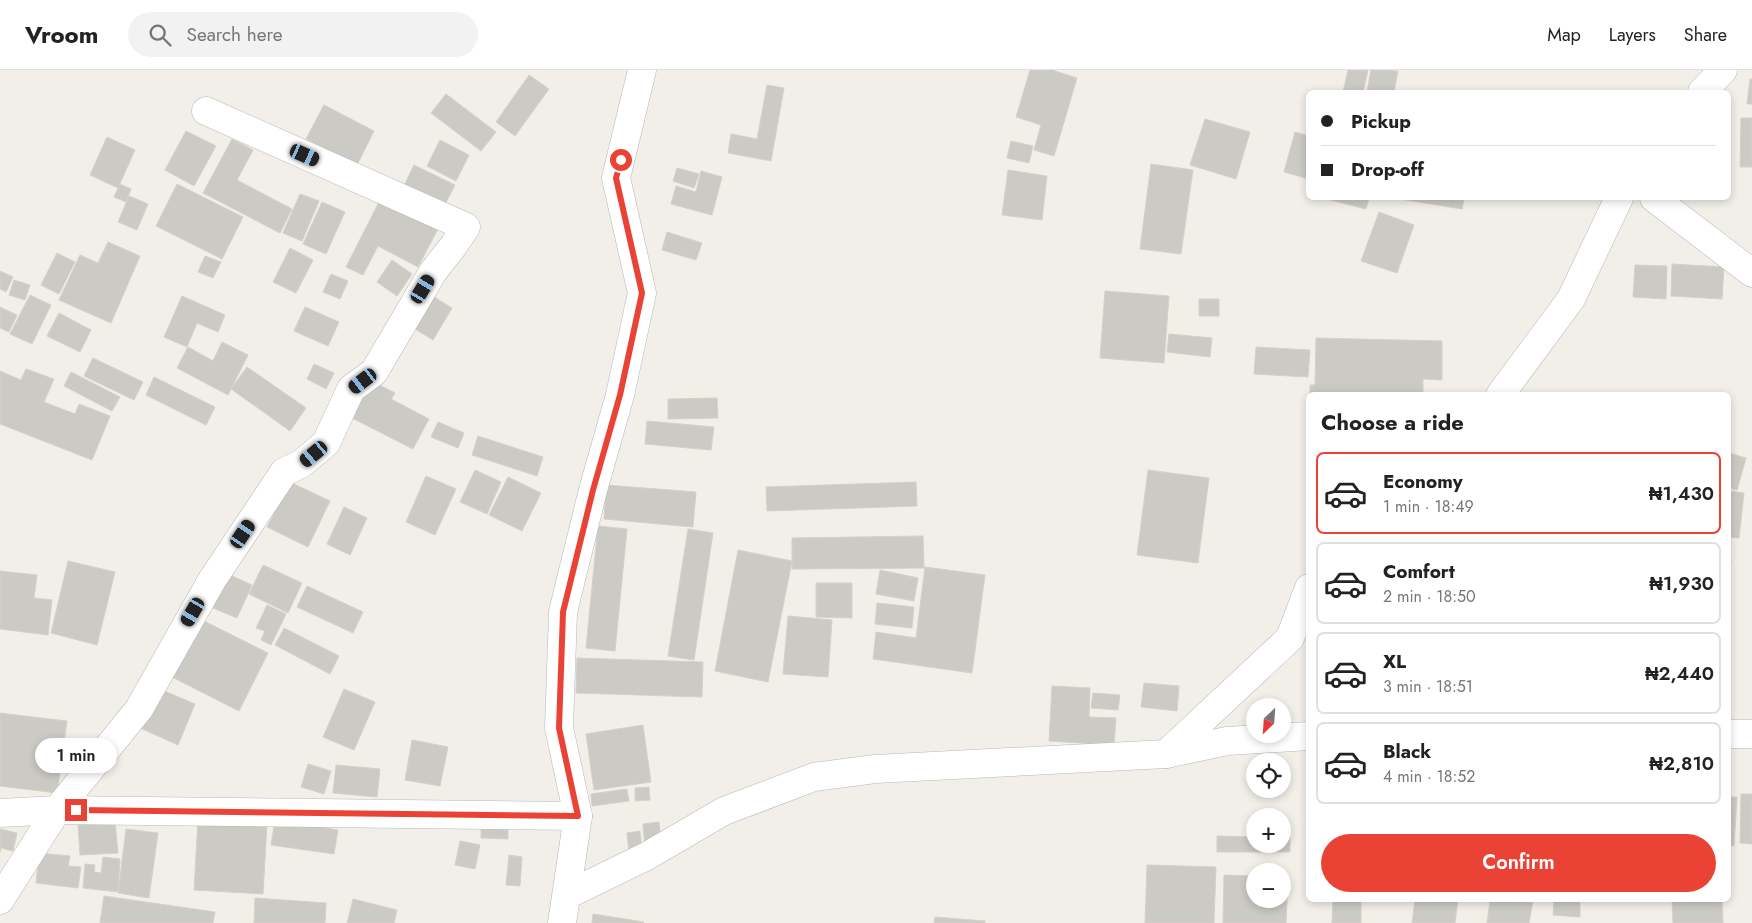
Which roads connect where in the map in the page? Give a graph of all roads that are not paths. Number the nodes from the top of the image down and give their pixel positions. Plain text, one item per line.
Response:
1 (642, 70) edge
2 (1723, 70) edge
3 (1704, 90) edge
4 (206, 111) dead end
5 (1618, 200) edge
6 (1657, 200) edge
7 (1752, 273) edge
8 (1502, 392) edge
9 (1306, 596) edge
10 (1731, 734) edge
11 (1752, 734) edge
12 (1306, 736) edge
13 (1166, 754) junction
14 (57, 810) junction
15 (0, 813) edge
16 (578, 816) junction
17 (567, 895) junction
18 (0, 900) edge
19 (562, 923) edge

1 - 16 street
2 - 3 street
4 - 14 street
5 - 8 street
6 - 7 street
9 - 13 street
10 - 11 street
12 - 13 street
13 - 17 street
14 - 15 street
14 - 16 street
14 - 18 street
16 - 17 street
17 - 19 street

